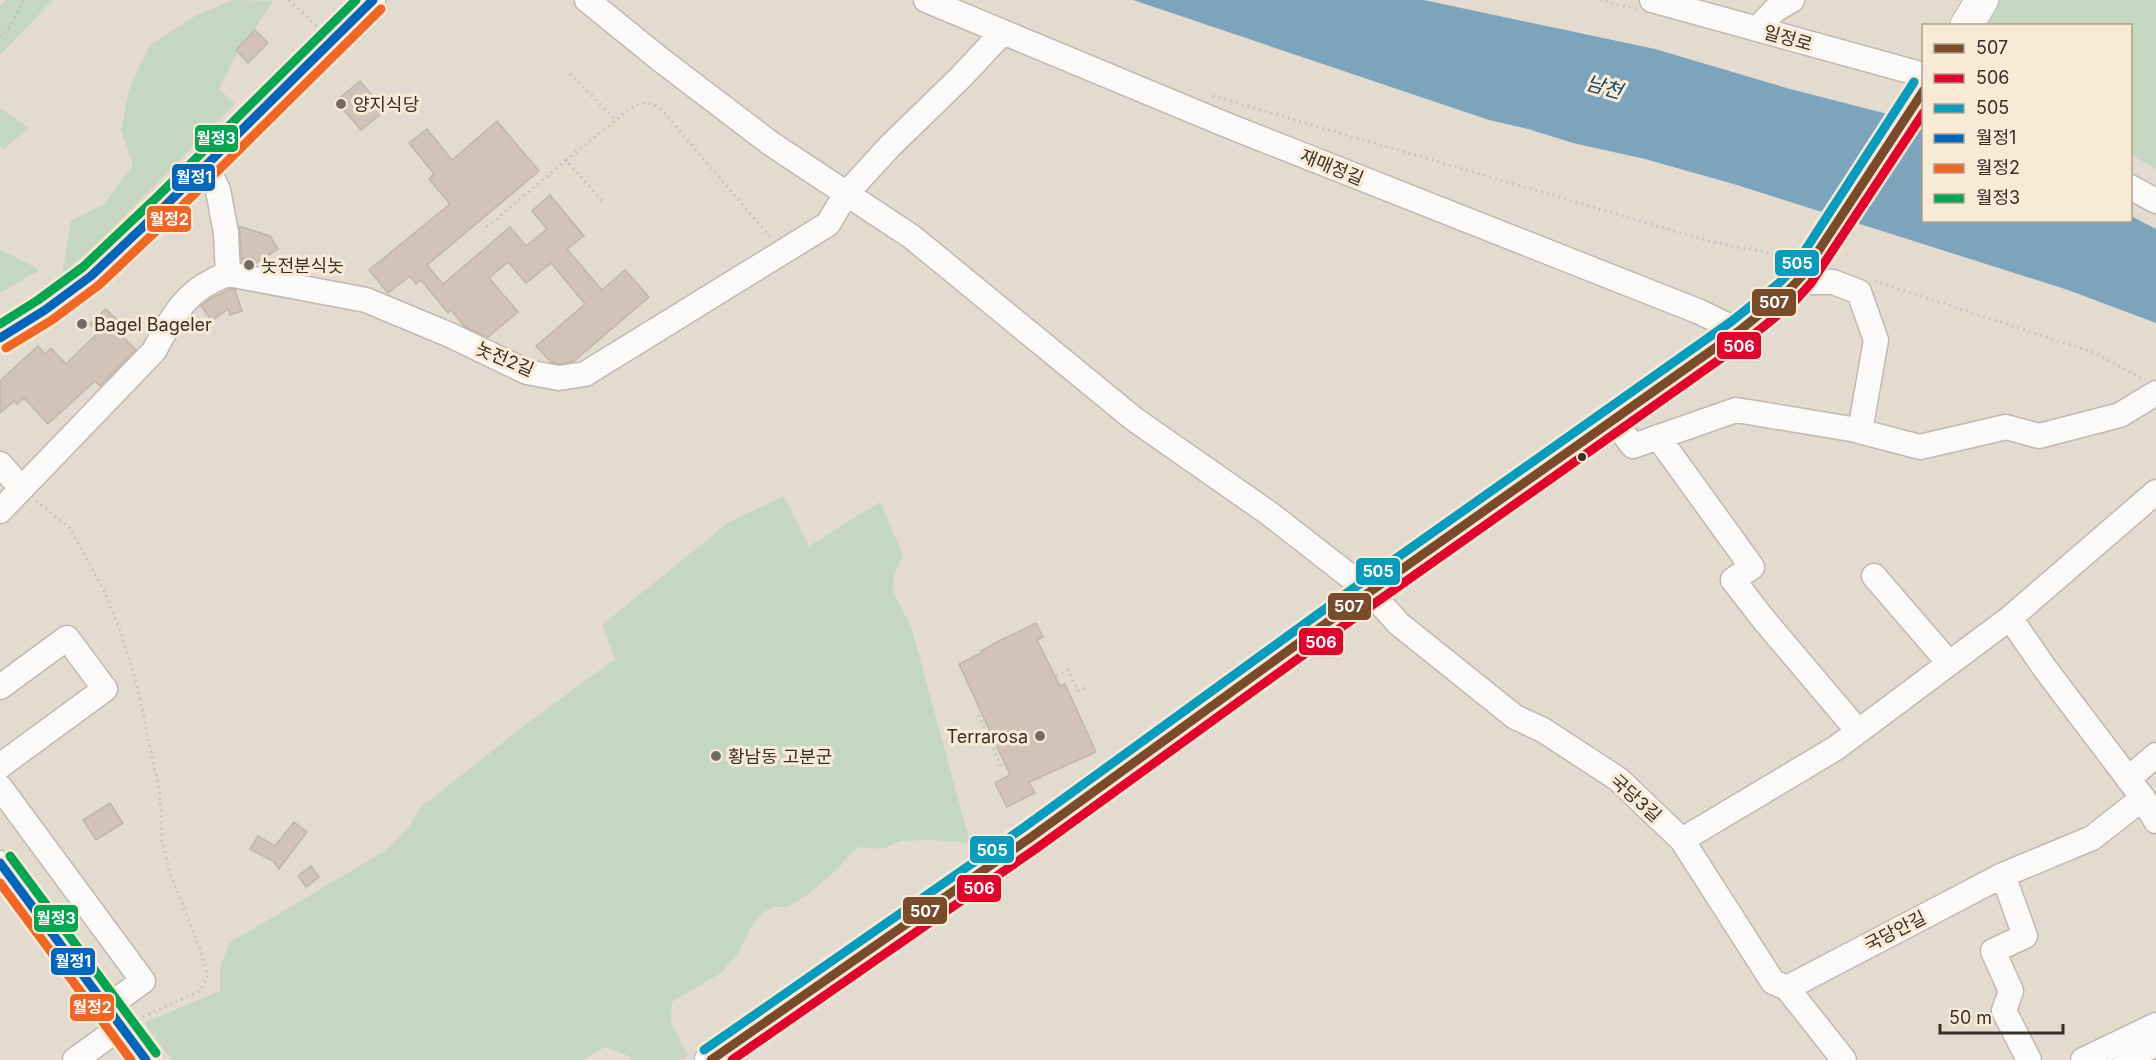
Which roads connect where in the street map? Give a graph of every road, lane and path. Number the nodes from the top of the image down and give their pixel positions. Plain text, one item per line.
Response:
1 (23, 0) edge
2 (289, 0) edge
3 (373, 0) edge
4 (587, 0) edge
5 (926, 0) edge
6 (1792, 0) edge
7 (1982, 0) edge
8 (1662, 1) edge
9 (1967, 24) edge
10 (1756, 29) junction
11 (1003, 32) junction
12 (0, 38) edge
13 (332, 40) junction
14 (570, 74) dead end
15 (1922, 75) edge
16 (1922, 91) edge
17 (1206, 94) dead end
18 (616, 120) junction
19 (566, 160) junction
20 (206, 165) junction
21 (2132, 188) edge
22 (846, 194) junction
23 (2156, 201) edge
24 (603, 202) dead end
25 (487, 227) dead end
26 (783, 252) junction
27 (1805, 271) junction
28 (228, 274) junction
29 (1869, 279) dead end
30 (1739, 331) junction
31 (0, 338) edge
32 (2151, 387) edge
33 (1614, 421) junction
34 (1860, 431) junction
35 (1658, 437) junction
36 (0, 464) edge
37 (21, 489) junction
38 (2156, 492) edge
39 (0, 511) edge
40 (1874, 576) dead end
41 (1370, 592) junction
42 (2010, 618) junction
43 (1950, 663) junction
44 (1089, 686) dead end
45 (0, 687) edge
46 (1003, 702) junction
47 (1858, 731) junction
48 (2156, 755) edge
49 (0, 766) edge
50 (1001, 766) dead end
51 (2128, 778) junction
52 (1041, 781) dead end
53 (0, 787) edge
54 (2143, 798) junction
55 (2156, 821) edge
56 (1682, 840) junction
57 (0, 863) edge
58 (2003, 874) junction
59 (1787, 988) junction
60 (107, 1007) junction
61 (2156, 1025) edge
62 (122, 1026) junction
63 (2156, 1044) edge
64 (75, 1060) edge
65 (146, 1060) edge
66 (711, 1060) edge
67 (1844, 1060) edge
68 (2030, 1060) edge
69 (2083, 1060) edge
70 (2125, 1060) edge

1 - 12 path
2 - 13 path
3 - 13 street
4 - 22 street, 국당3길
5 - 11 street, 재매정길
6 - 10 street
7 - 9 main road
8 - 10 street, 일정로
10 - 15 street, 일정로
11 - 22 street, 놋전2길
11 - 30 street, 재매정길
13 - 20 street
14 - 18 path
16 - 27 main road
17 - 27 path
18 - 19 path
18 - 26 path
19 - 24 path
19 - 25 path
20 - 28 street
20 - 31 street
21 - 23 street
22 - 26 street, 놋전2길
22 - 41 street, 국당3길
26 - 28 street, 놋전2길
27 - 30 main road
27 - 34 street
28 - 37 street
29 - 32 path
30 - 33 main road
32 - 34 street
33 - 35 street
33 - 41 main road
34 - 35 street
35 - 47 street
36 - 37 street
37 - 39 street
37 - 62 path
38 - 42 street
40 - 43 street
41 - 56 street, 국당3길
41 - 66 main road
42 - 43 street
42 - 51 street
43 - 47 street
44 - 46 path
45 - 49 street
46 - 50 path
46 - 52 path
47 - 56 street
48 - 51 street
51 - 54 street
53 - 60 street
54 - 55 street
54 - 58 street, 국당안길
56 - 59 street, 국당3길
57 - 60 street
58 - 59 street, 국당안길
58 - 68 street
59 - 67 street, 국당3길
60 - 62 street
61 - 69 street
62 - 64 street
62 - 65 street
63 - 70 street

